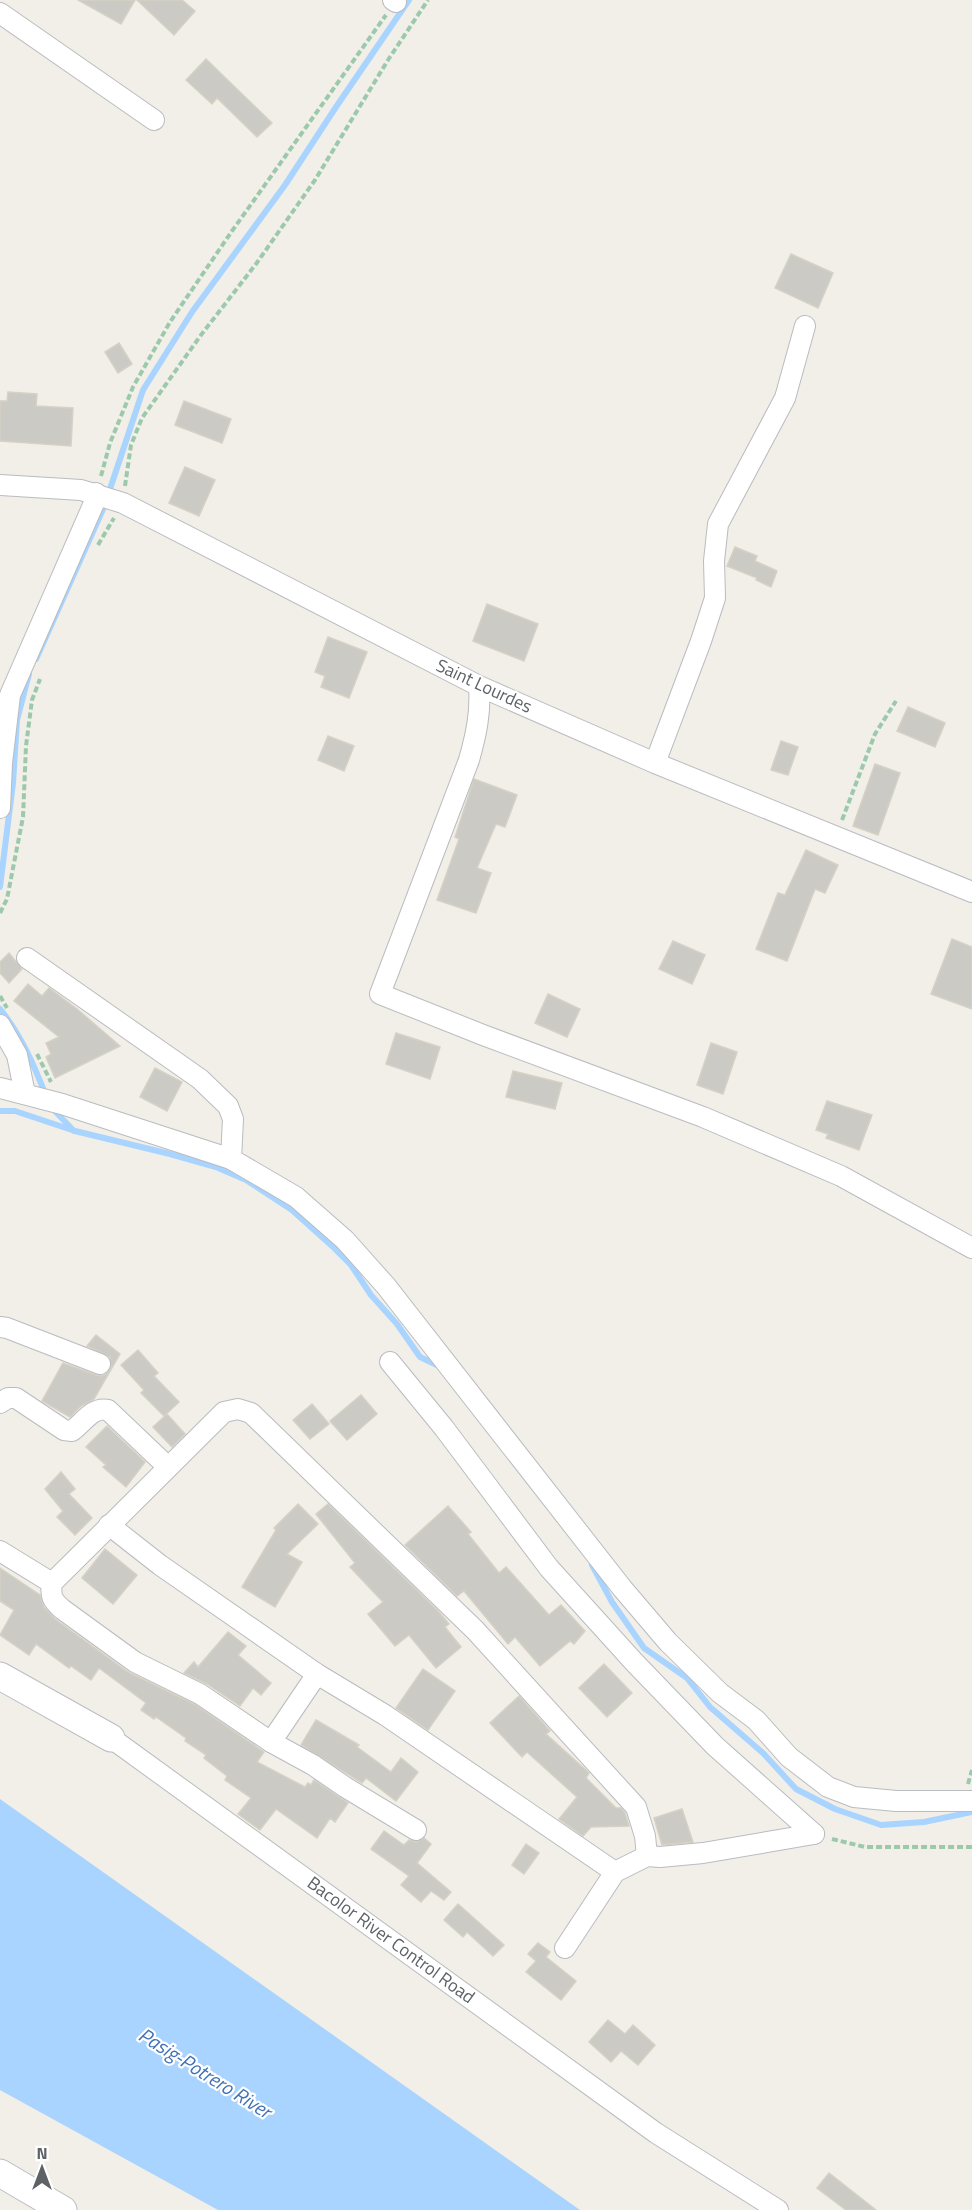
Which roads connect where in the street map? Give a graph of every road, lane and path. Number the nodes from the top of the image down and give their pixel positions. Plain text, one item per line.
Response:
1 (428, 0) edge
2 (394, 1) edge
3 (0, 13) edge
4 (154, 120) dead end
5 (805, 326) dead end
6 (0, 484) edge
7 (109, 498) junction
8 (93, 554) dead end
9 (44, 668) dead end
10 (479, 686) junction
11 (896, 701) dead end
12 (655, 763) junction
13 (0, 808) edge
14 (835, 835) junction
15 (970, 884) edge
16 (0, 913) edge
17 (27, 958) dead end
18 (0, 1025) edge
19 (0, 1088) edge
20 (31, 1096) junction
21 (231, 1159) junction
22 (972, 1248) edge
23 (0, 1327) edge
24 (390, 1362) dead end
25 (100, 1364) dead end
26 (0, 1403) edge
27 (168, 1467) junction
28 (109, 1525) junction
29 (0, 1551) edge
30 (52, 1582) junction
31 (317, 1674) junction
32 (0, 1676) edge
33 (111, 1738) joint
34 (271, 1742) junction
35 (972, 1801) edge
36 (416, 1830) dead end
37 (814, 1834) junction
38 (972, 1847) edge
39 (647, 1856) junction
40 (615, 1872) junction
41 (565, 1948) dead end
42 (0, 2174) edge
43 (63, 2210) edge
44 (778, 2210) edge

1 - 7 path
2 - 7 path
3 - 4 street
5 - 12 street
6 - 7 street, Saint Lourdes
7 - 8 path
7 - 10 street, Saint Lourdes
7 - 13 street
9 - 16 path
10 - 12 street, Saint Lourdes
10 - 22 street
11 - 14 path
12 - 14 street, Saint Lourdes
14 - 15 street, Saint Lourdes
17 - 21 street
18 - 20 street
19 - 20 street
20 - 21 street
21 - 35 street
23 - 25 street
24 - 37 street
26 - 27 street
27 - 28 street
27 - 39 street
28 - 30 street
28 - 31 street
29 - 30 street
30 - 34 street
31 - 34 street
31 - 40 street
32 - 33 street, Bacolor River Control Road
33 - 44 street, Bacolor River Control Road
34 - 36 street
37 - 38 path
37 - 39 street
39 - 40 street
40 - 41 street
42 - 43 street

